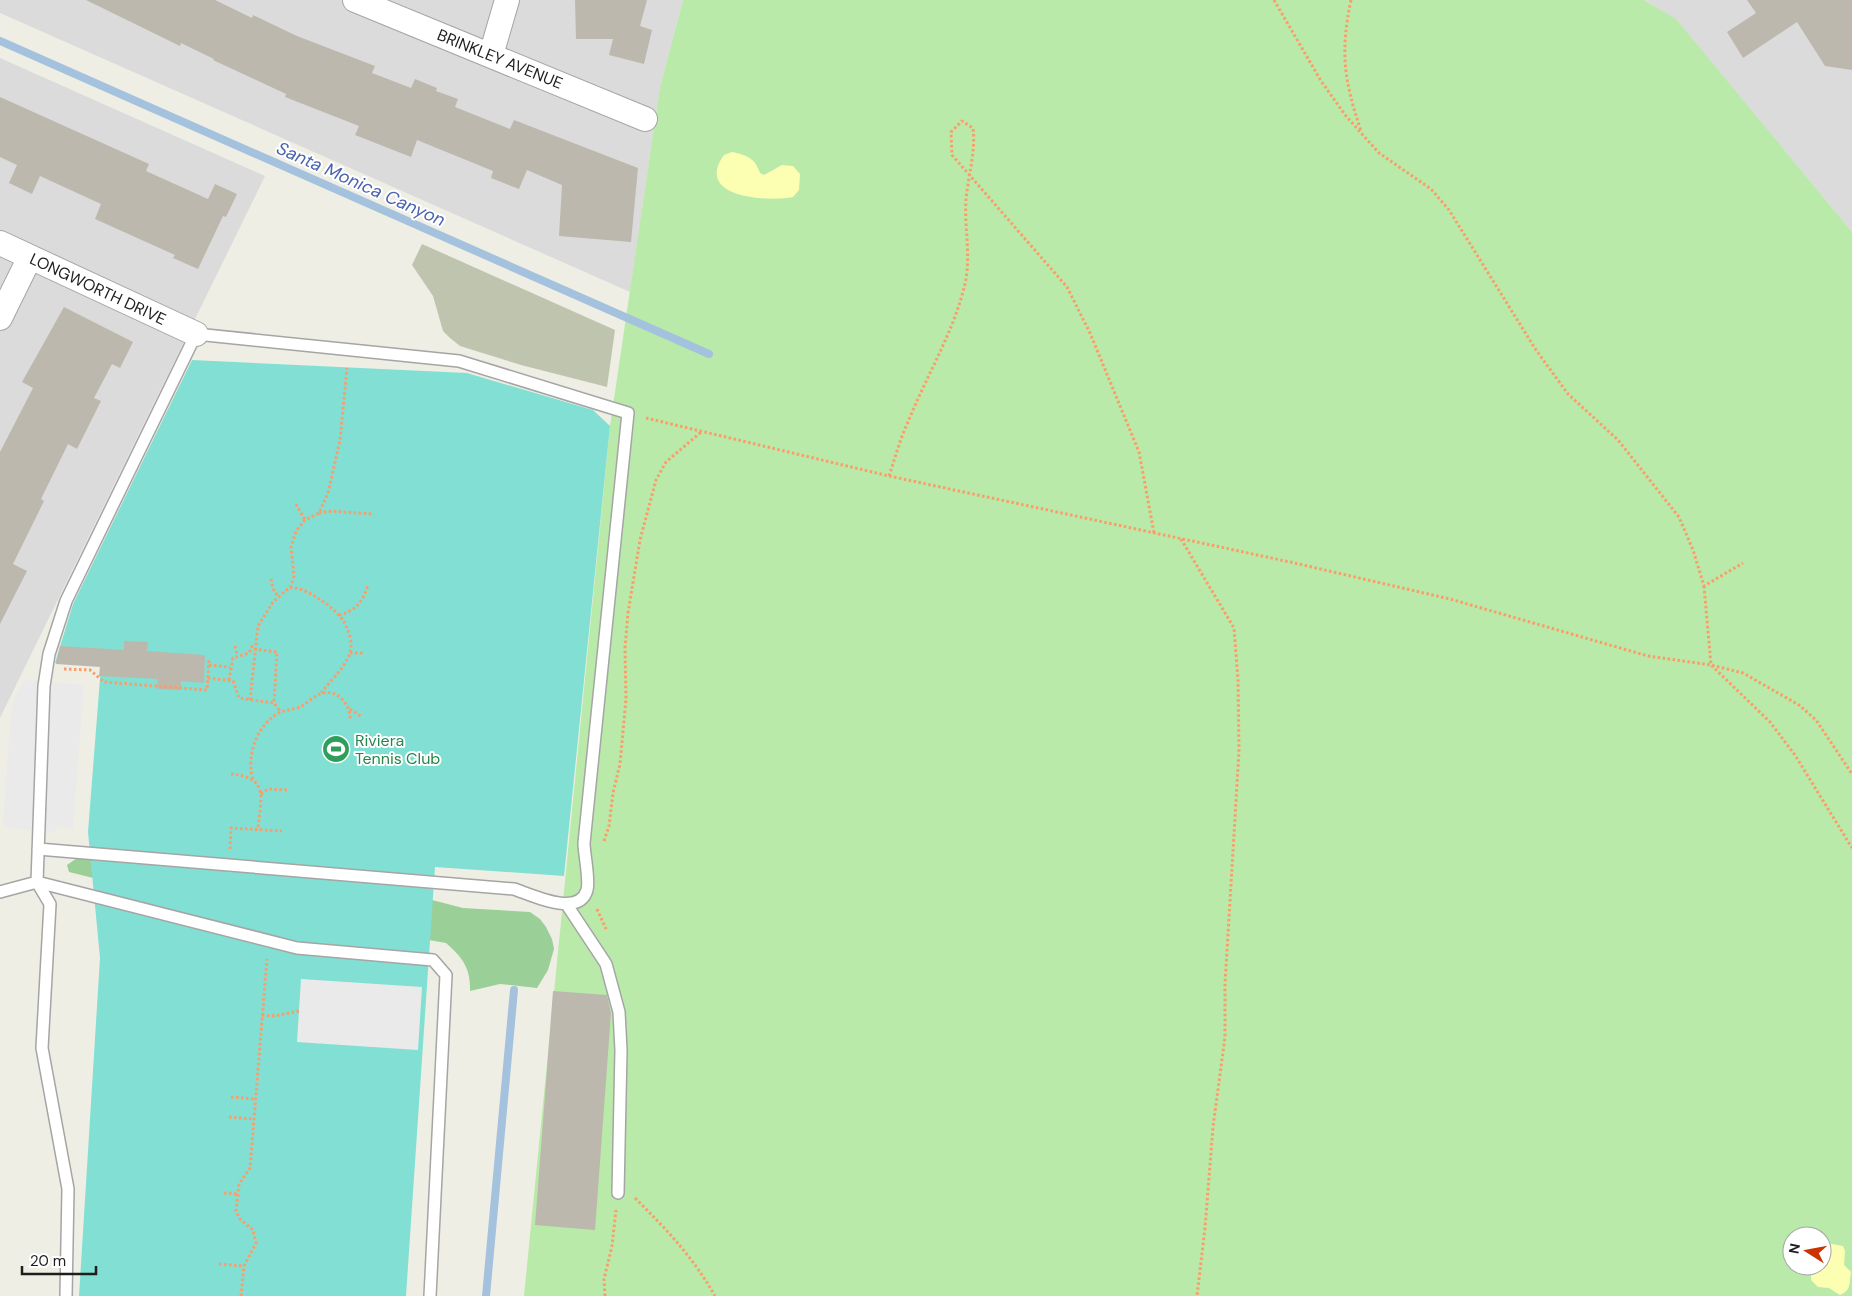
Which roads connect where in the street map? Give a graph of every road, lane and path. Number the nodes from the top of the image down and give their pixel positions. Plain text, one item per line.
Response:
1 (355, 0) edge
2 (507, 0) edge
3 (1274, 0) edge
4 (1350, 0) edge
5 (491, 55) junction
6 (645, 119) dead end
7 (1362, 134) junction
8 (968, 175) junction
9 (0, 243) edge
10 (30, 257) junction
11 (0, 318) edge
12 (196, 334) junction
13 (349, 350) junction
14 (628, 413) junction
15 (701, 432) junction
16 (889, 476) junction
17 (296, 504) dead end
18 (319, 513) junction
19 (374, 514) dead end
20 (305, 520) junction
21 (1154, 533) junction
22 (1180, 538) junction
23 (1743, 563) dead end
24 (271, 579) dead end
25 (293, 580) junction
26 (368, 585) dead end
27 (1704, 586) junction
28 (289, 588) junction
29 (298, 588) junction
30 (278, 596) junction
31 (339, 616) junction
32 (255, 636) junction
33 (235, 646) dead end
34 (254, 649) junction
35 (350, 653) junction
36 (365, 653) dead end
37 (237, 655) junction
38 (209, 659) dead end
39 (1711, 664) junction
40 (209, 665) junction
41 (230, 667) junction
42 (46, 668) junction
43 (208, 678) junction
44 (229, 680) junction
45 (320, 694) junction
46 (250, 700) junction
47 (274, 703) junction
48 (350, 709) junction
49 (278, 714) junction
50 (362, 717) dead end
51 (350, 718) dead end
52 (231, 774) dead end
53 (1852, 774) edge
54 (253, 779) junction
55 (288, 790) dead end
56 (260, 794) junction
57 (231, 828) dead end
58 (258, 830) junction
59 (282, 831) dead end
60 (602, 846) dead end
61 (1852, 848) edge
62 (38, 850) junction
63 (37, 882) junction
64 (587, 889) junction
65 (0, 892) edge
66 (567, 905) junction
67 (608, 934) dead end
68 (270, 941) junction
69 (298, 1011) dead end
70 (262, 1015) junction
71 (231, 1097) dead end
72 (255, 1099) junction
73 (229, 1117) dead end
74 (254, 1119) junction
75 (224, 1193) dead end
76 (618, 1193) junction
77 (238, 1194) junction
78 (219, 1264) dead end
79 (244, 1266) junction
80 (66, 1296) edge
81 (241, 1296) edge
82 (430, 1296) edge
83 (605, 1296) edge
84 (715, 1296) edge
85 (1197, 1296) edge

1 - 5 street, BRINKLEY AVENUE
2 - 5 street
3 - 7 path
4 - 7 path
5 - 6 street, BRINKLEY AVENUE
7 - 27 path
8 - 8 path
8 - 16 path
8 - 21 path
9 - 10 street, LONGWORTH DRIVE
10 - 11 street
10 - 12 street, LONGWORTH DRIVE
12 - 13 lane
12 - 42 lane
13 - 14 lane
13 - 18 path
14 - 15 path
14 - 64 lane
15 - 16 path
15 - 60 path
16 - 21 path
17 - 20 path
18 - 19 path
18 - 20 path
20 - 25 path
21 - 22 path
22 - 39 path
22 - 85 path
23 - 27 path
24 - 30 path
25 - 28 path
25 - 29 path
26 - 31 path
27 - 39 path
28 - 29 path
28 - 30 path
29 - 31 path
30 - 32 path
31 - 35 path
32 - 34 path
32 - 37 path
33 - 37 path
34 - 46 path
34 - 47 path
35 - 36 path
35 - 45 path
37 - 41 path
38 - 40 path
39 - 53 path
39 - 61 path
40 - 41 path
40 - 43 path
41 - 44 path
42 - 43 path
42 - 62 lane
43 - 44 path
44 - 46 path
45 - 48 path
45 - 49 path
46 - 47 path
47 - 49 path
48 - 50 path
48 - 51 path
49 - 54 path
52 - 54 path
54 - 56 path
55 - 56 path
56 - 58 path
57 - 58 path
58 - 59 path
62 - 63 lane
62 - 66 lane
63 - 65 lane
63 - 68 lane
63 - 80 lane
64 - 66 lane
64 - 67 path
66 - 76 lane
68 - 70 path
68 - 82 lane
69 - 70 path
70 - 72 path
71 - 72 path
72 - 74 path
73 - 74 path
74 - 77 path
75 - 77 path
76 - 83 path
76 - 84 path
77 - 79 path
78 - 79 path
79 - 81 path

